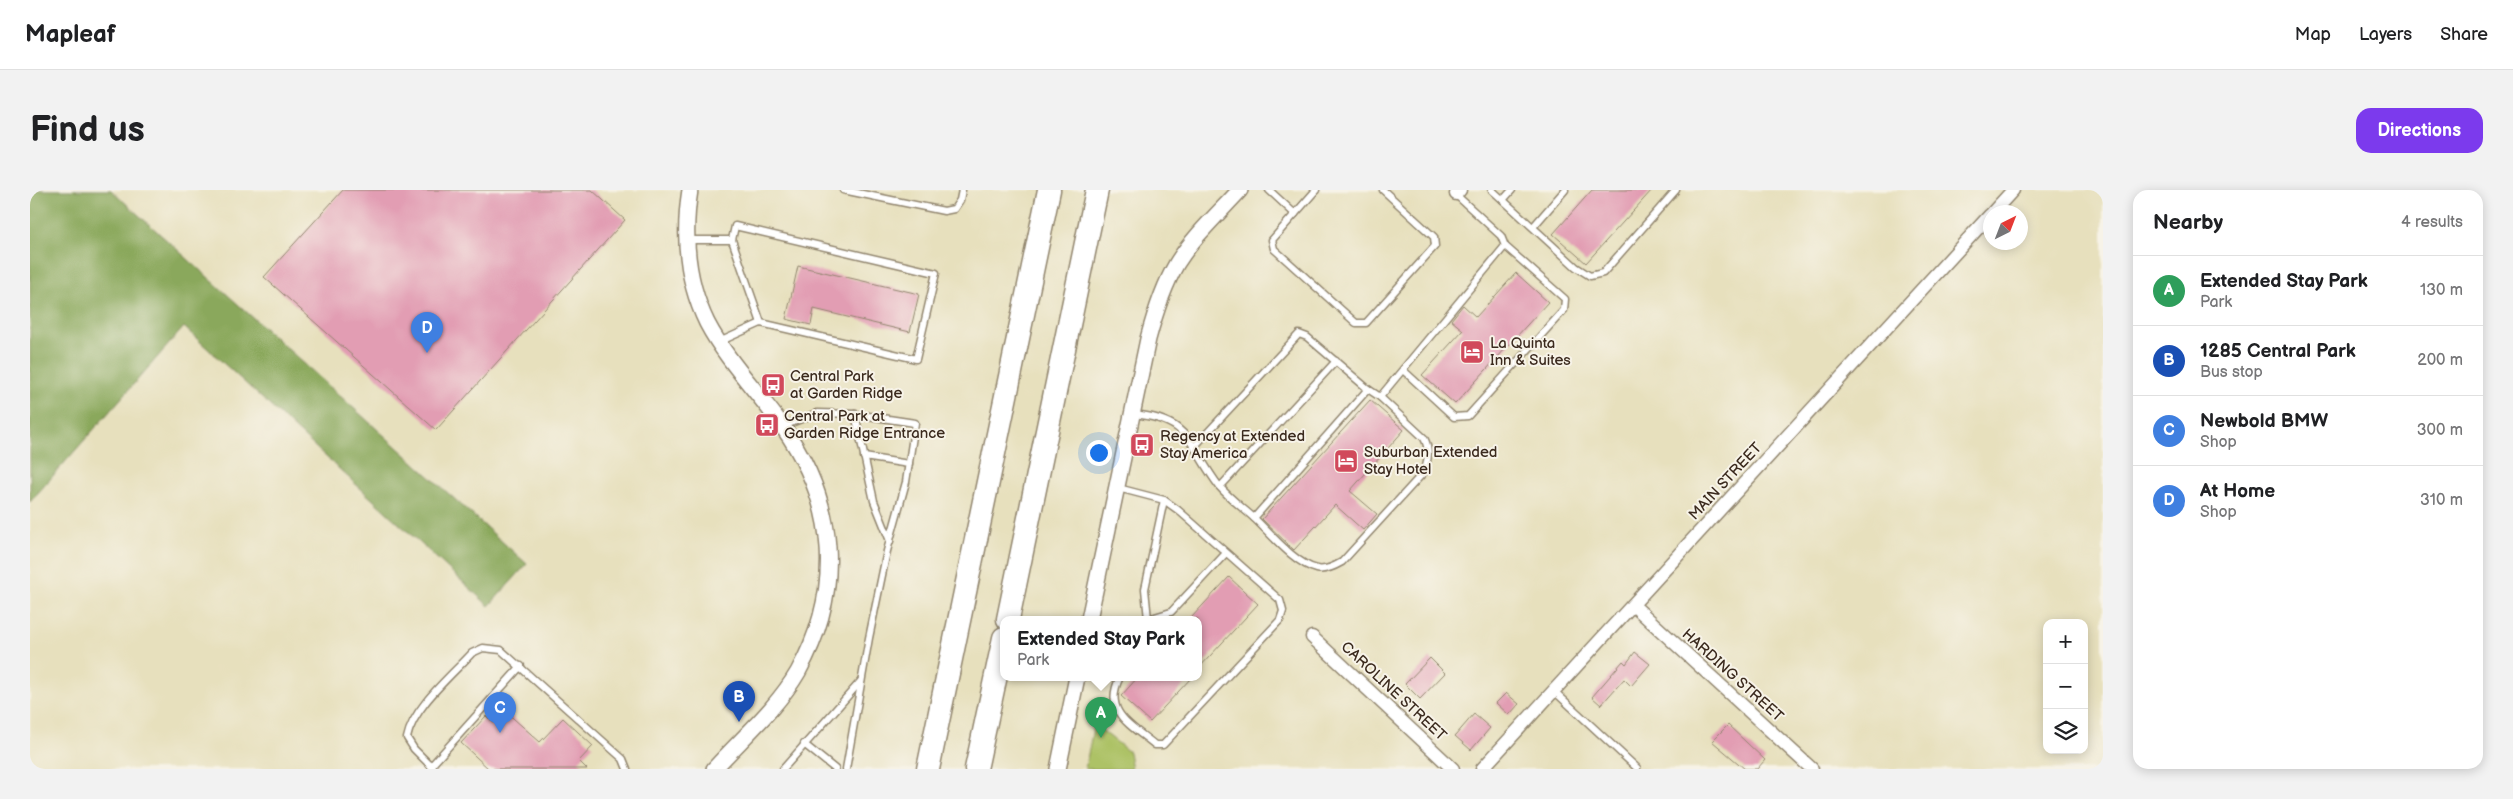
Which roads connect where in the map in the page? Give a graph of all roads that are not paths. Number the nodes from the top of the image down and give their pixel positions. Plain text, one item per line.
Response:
1 (690, 190) edge
2 (843, 190) edge
3 (962, 190) edge
4 (1049, 190) edge
5 (1098, 190) edge
6 (1240, 190) edge
7 (1269, 190) edge
8 (1316, 190) edge
9 (1383, 190) edge
10 (1492, 190) edge
11 (1512, 190) edge
12 (1565, 190) edge
13 (1676, 190) edge
14 (2013, 190) edge
15 (1456, 191) edge
16 (1503, 200) junction
17 (2000, 205) edge
18 (1295, 214) junction
19 (1983, 224) edge
20 (1533, 227) junction
21 (687, 240) junction
22 (732, 240) junction
23 (1506, 246) junction
24 (761, 323) junction
25 (719, 342) junction
26 (1336, 362) junction
27 (1403, 370) junction
28 (1368, 389) junction
29 (1380, 397) junction
30 (855, 414) junction
31 (1132, 414) junction
32 (782, 426) junction
33 (1194, 446) junction
34 (864, 457) junction
35 (908, 464) junction
36 (1116, 487) junction
37 (1220, 487) junction
38 (1164, 500) junction
39 (1254, 518) junction
40 (890, 540) junction
41 (1226, 553) junction
42 (1633, 605) junction
43 (1009, 616) edge
44 (1090, 616) edge
45 (1148, 616) edge
46 (1158, 616) edge
47 (1312, 637) dead end
48 (1000, 657) edge
49 (521, 666) junction
50 (862, 680) junction
51 (1076, 681) edge
52 (1118, 681) edge
53 (1554, 690) junction
54 (804, 744) junction
55 (433, 767) edge
56 (1637, 768) edge
57 (626, 769) edge
58 (714, 769) edge
59 (783, 769) edge
60 (835, 769) edge
61 (846, 769) edge
62 (928, 769) edge
63 (976, 769) edge
64 (1058, 769) edge
65 (1453, 769) edge
66 (1482, 769) edge
67 (1812, 769) edge

1 - 21 street
2 - 3 lane
4 - 62 highway
5 - 43 highway
6 - 31 street
7 - 18 lane
8 - 18 lane
9 - 18 lane
10 - 16 lane
11 - 16 lane
12 - 20 lane
13 - 20 lane
14 - 17 street, MAIN STREET
15 - 23 lane
16 - 20 lane
19 - 42 street, MAIN STREET
21 - 22 lane
21 - 25 street
22 - 24 lane
22 - 24 lane
23 - 27 lane
23 - 27 lane
24 - 25 lane
25 - 32 street
26 - 28 lane
26 - 33 lane
26 - 37 lane
27 - 29 lane
28 - 29 lane
28 - 39 lane
29 - 39 lane
30 - 32 lane
30 - 34 lane
30 - 35 lane
31 - 33 lane
31 - 36 street
32 - 58 street
33 - 37 lane
34 - 35 lane
34 - 40 lane
35 - 40 lane
36 - 38 lane
36 - 44 street
37 - 39 lane
38 - 41 lane
38 - 45 lane
40 - 50 lane
41 - 46 lane
41 - 52 lane
42 - 53 street, MAIN STREET
42 - 67 street, HARDING STREET
47 - 65 street, CAROLINE STREET
48 - 63 highway
49 - 55 lane
49 - 55 lane
49 - 57 lane
50 - 54 lane
50 - 61 lane
51 - 64 street
53 - 56 lane
53 - 66 street, MAIN STREET
54 - 59 lane
54 - 60 lane

